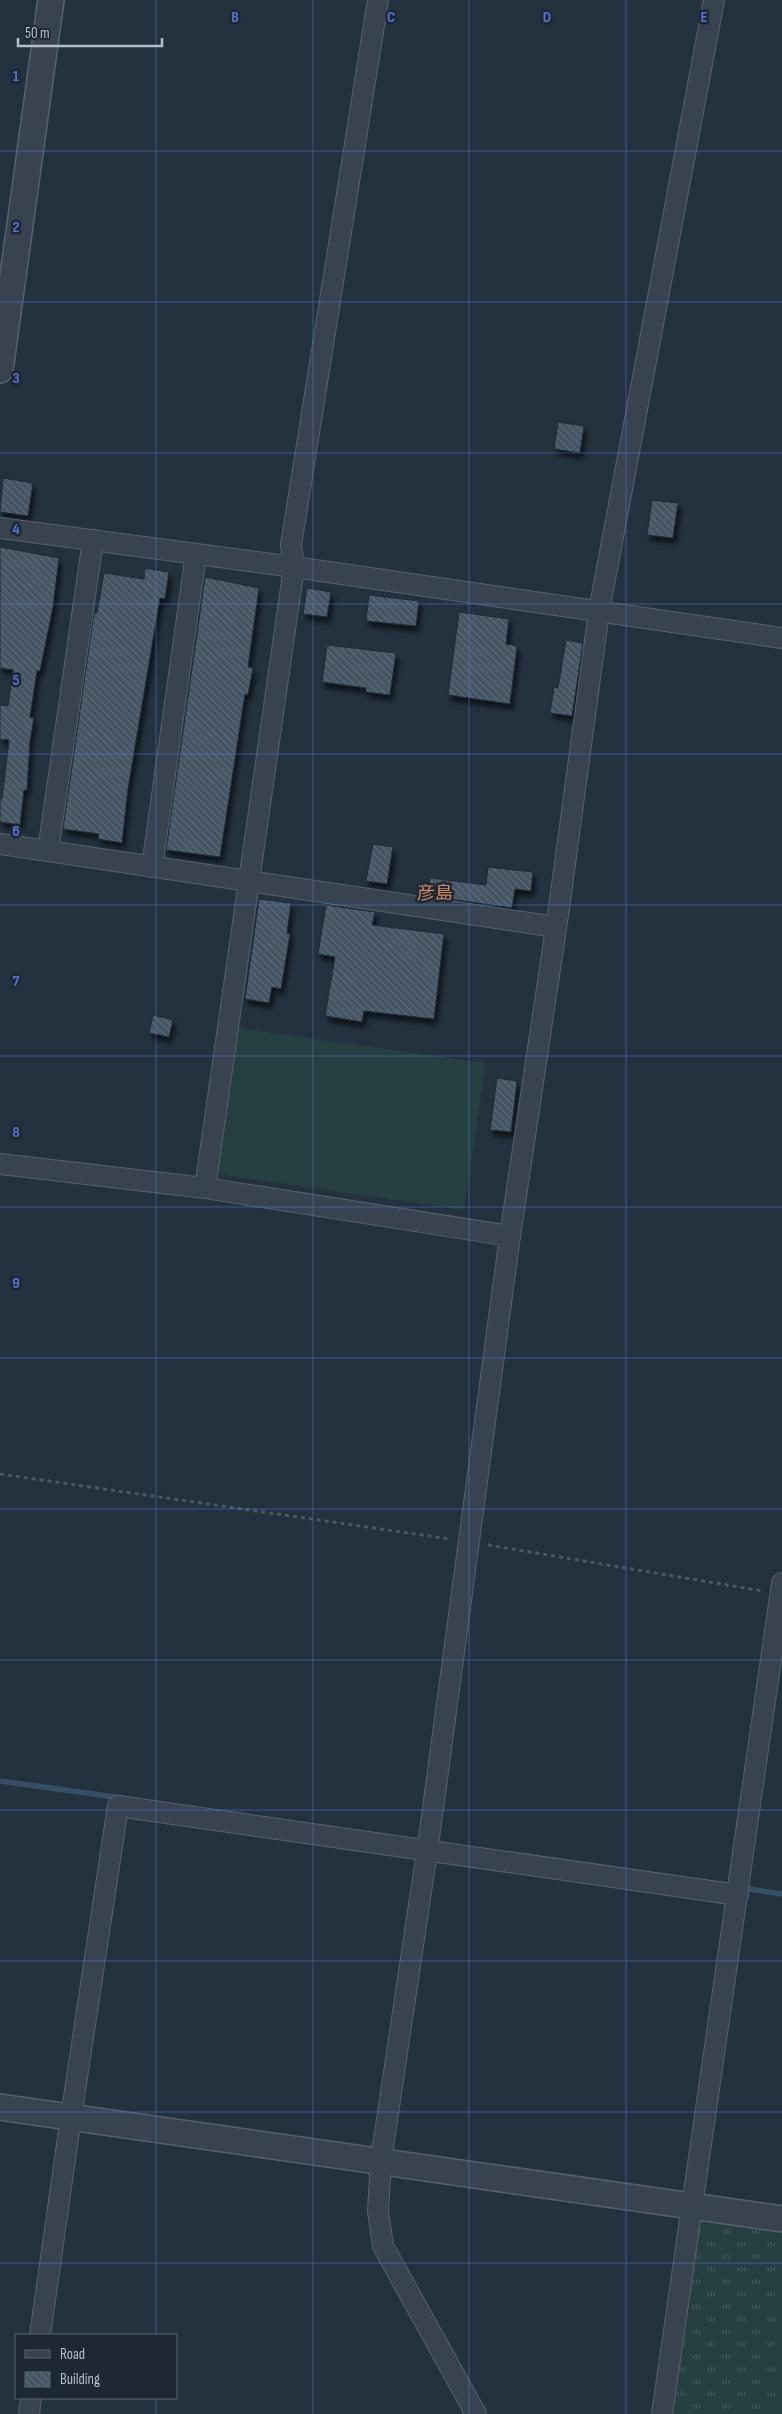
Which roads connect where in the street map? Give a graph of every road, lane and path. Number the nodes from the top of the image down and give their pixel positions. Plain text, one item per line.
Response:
1 (51, 0) edge
2 (378, 0) edge
3 (714, 0) edge
4 (0, 370) edge
5 (0, 528) edge
6 (93, 540) junction
7 (196, 554) junction
8 (294, 566) junction
9 (599, 611) junction
10 (782, 638) edge
11 (0, 844) edge
12 (48, 851) junction
13 (152, 867) junction
14 (250, 882) junction
15 (556, 927) junction
16 (0, 1164) edge
17 (205, 1188) junction
18 (510, 1236) junction
19 (0, 1474) edge
20 (469, 1542) junction
21 (781, 1588) edge
22 (428, 1844) junction
23 (738, 1890) junction
24 (0, 2107) edge
25 (70, 2117) junction
26 (382, 2160) junction
27 (692, 2206) junction
28 (782, 2218) edge
29 (40, 2334) edge
30 (32, 2399) edge
31 (29, 2414) edge
32 (476, 2414) edge
33 (662, 2414) edge

1 - 4 street
2 - 8 street
3 - 9 street
5 - 6 street
6 - 7 street
6 - 12 street
7 - 8 street
7 - 13 street
8 - 9 street
8 - 14 street
9 - 10 street
9 - 15 street
11 - 12 street
12 - 13 street
13 - 14 street
14 - 15 street
14 - 17 street
15 - 18 street
16 - 17 street
17 - 18 street
18 - 20 street
19 - 20 path
20 - 21 path
20 - 22 street
21 - 23 street
22 - 23 street
22 - 25 street
22 - 26 street
23 - 27 street
24 - 25 street
25 - 26 street
25 - 29 street
26 - 27 street
26 - 32 street
27 - 28 street
27 - 33 street
30 - 31 street

